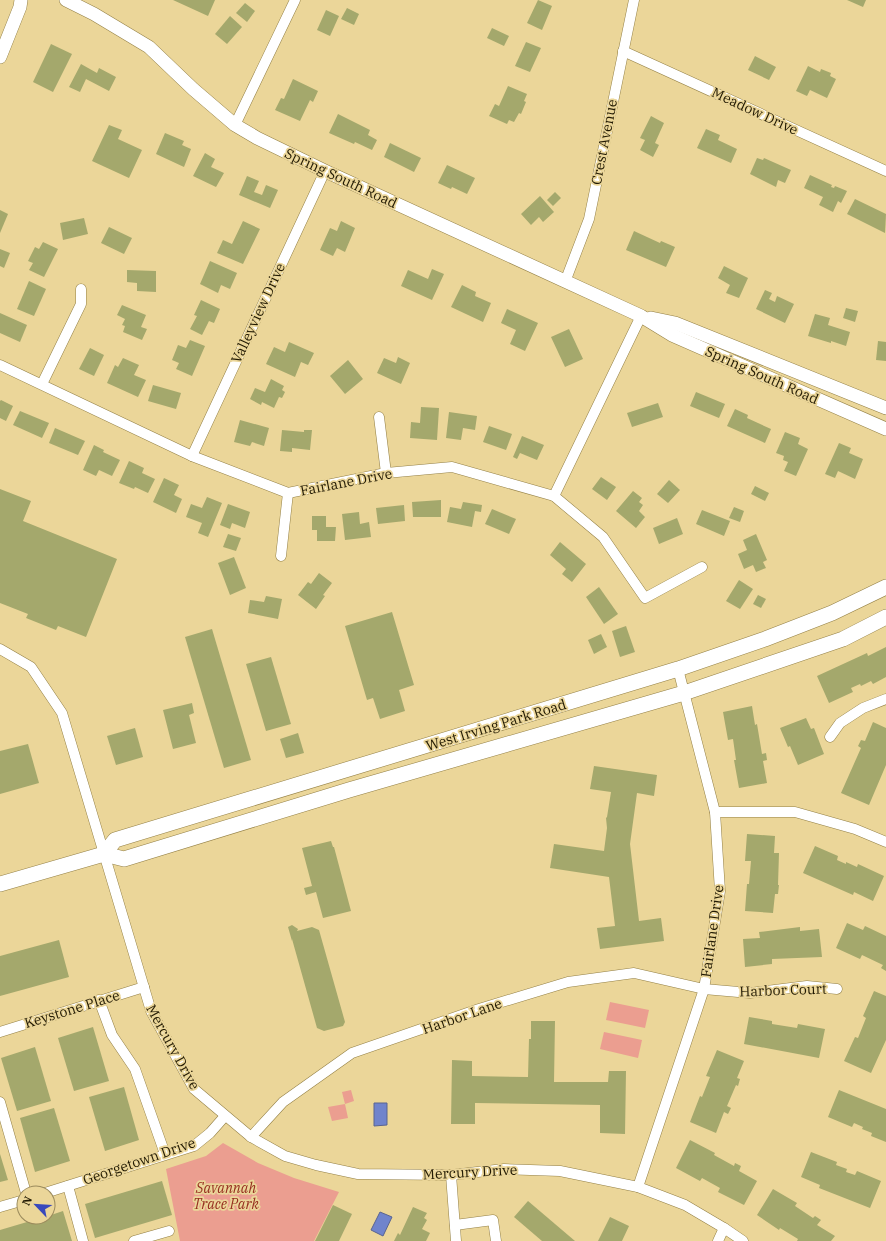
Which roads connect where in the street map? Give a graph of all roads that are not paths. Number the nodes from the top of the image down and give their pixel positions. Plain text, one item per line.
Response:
1 (21, 0) edge
2 (66, 0) edge
3 (295, 0) edge
4 (634, 0) edge
5 (623, 51) junction
6 (0, 57) edge
7 (235, 125) junction
8 (325, 171) junction
9 (886, 171) edge
10 (565, 282) junction
11 (81, 289) dead end
12 (641, 316) junction
13 (0, 365) edge
14 (42, 384) junction
15 (886, 408) edge
16 (379, 417) dead end
17 (886, 429) edge
18 (192, 456) junction
19 (386, 473) junction
20 (288, 493) junction
21 (554, 496) junction
22 (281, 556) dead end
23 (702, 567) dead end
24 (886, 587) edge
25 (886, 617) edge
26 (0, 649) edge
27 (678, 669) junction
28 (684, 693) junction
29 (886, 699) edge
30 (830, 737) dead end
31 (715, 812) junction
32 (886, 840) edge
33 (104, 854) junction
34 (0, 884) edge
35 (144, 987) junction
36 (704, 989) junction
37 (837, 989) dead end
38 (99, 1000) junction
39 (0, 1032) edge
40 (0, 1102) edge
41 (225, 1116) junction
42 (251, 1137) junction
43 (165, 1154) junction
44 (451, 1175) junction
45 (24, 1185) edge
46 (68, 1186) junction
47 (638, 1187) junction
48 (56, 1190) edge
49 (16, 1202) edge
50 (0, 1207) edge
51 (455, 1225) junction
52 (724, 1228) junction
53 (169, 1230) dead end
54 (83, 1241) edge
55 (134, 1241) edge
56 (456, 1241) edge
57 (496, 1241) edge
58 (718, 1241) edge
59 (743, 1241) edge

1 - 6 street
2 - 7 street, Spring South Road
3 - 7 street
4 - 5 street, Crest Avenue
5 - 9 street, Meadow Drive
5 - 10 street, Crest Avenue
7 - 8 street, Spring South Road
8 - 10 street, Spring South Road
8 - 18 street, Valleyview Drive
10 - 12 street, Spring South Road
11 - 14 street
12 - 15 street, Spring South Road
12 - 17 street, Spring South Road
12 - 21 street
13 - 14 street, Fairlane Drive
14 - 18 street, Fairlane Drive
16 - 19 street
18 - 20 street, Fairlane Drive
19 - 20 street, Fairlane Drive
19 - 21 street, Fairlane Drive
20 - 22 street
21 - 23 street, Fairlane Drive
24 - 27 main road, West Irving Park Road
25 - 28 main road, West Irving Park Road
26 - 33 street, Mercury Drive
27 - 28 street, Fairlane Drive
27 - 33 main road, West Irving Park Road
28 - 31 street, Fairlane Drive
28 - 33 main road, West Irving Park Road
29 - 30 street
31 - 32 street
31 - 36 street, Fairlane Drive
33 - 34 main road
33 - 35 street, Mercury Drive
35 - 38 street, Keystone Place
35 - 41 street, Mercury Drive
36 - 37 street, Harbor Court
36 - 42 street, Harbor Lane
36 - 47 street, Fairlane Drive
38 - 39 street, Keystone Place
38 - 43 street
40 - 45 street
41 - 42 street, Mercury Drive
41 - 43 street, Georgetown Drive
42 - 44 street, Mercury Drive
43 - 46 street, Georgetown Drive
44 - 47 street, Mercury Drive
44 - 51 street
46 - 48 street, Georgetown Drive
46 - 54 street
47 - 52 street, Mercury Drive
49 - 50 street
51 - 56 street
51 - 57 street
52 - 58 street
52 - 59 street, Mercury Drive
53 - 55 street

